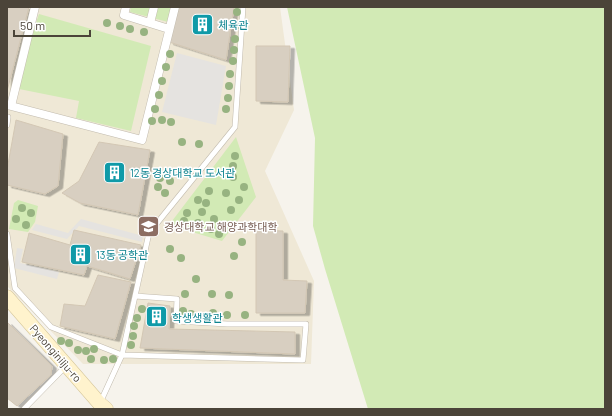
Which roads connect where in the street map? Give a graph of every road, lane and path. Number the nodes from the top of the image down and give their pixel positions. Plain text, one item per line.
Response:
1 (35, 7) edge
2 (126, 7) edge
3 (149, 7) edge
4 (154, 7) edge
5 (175, 7) edge
6 (243, 7) edge
7 (148, 22) junction
8 (169, 29) junction
9 (8, 117) dead end
10 (7, 125) edge
11 (7, 234) edge
12 (135, 296) junction
13 (7, 297) edge
14 (122, 354) junction
15 (67, 366) junction
16 (103, 406) edge
17 (24, 409) edge

1 - 8 street
2 - 7 street
3 - 7 street
4 - 7 street
5 - 8 street
6 - 12 lane
7 - 8 street
9 - 10 lane
11 - 14 lane
12 - 14 lane
12 - 14 lane
13 - 15 main road, Pyeonginilju-ro
14 - 16 lane
15 - 16 main road, Pyeonginilju-ro
15 - 17 lane

